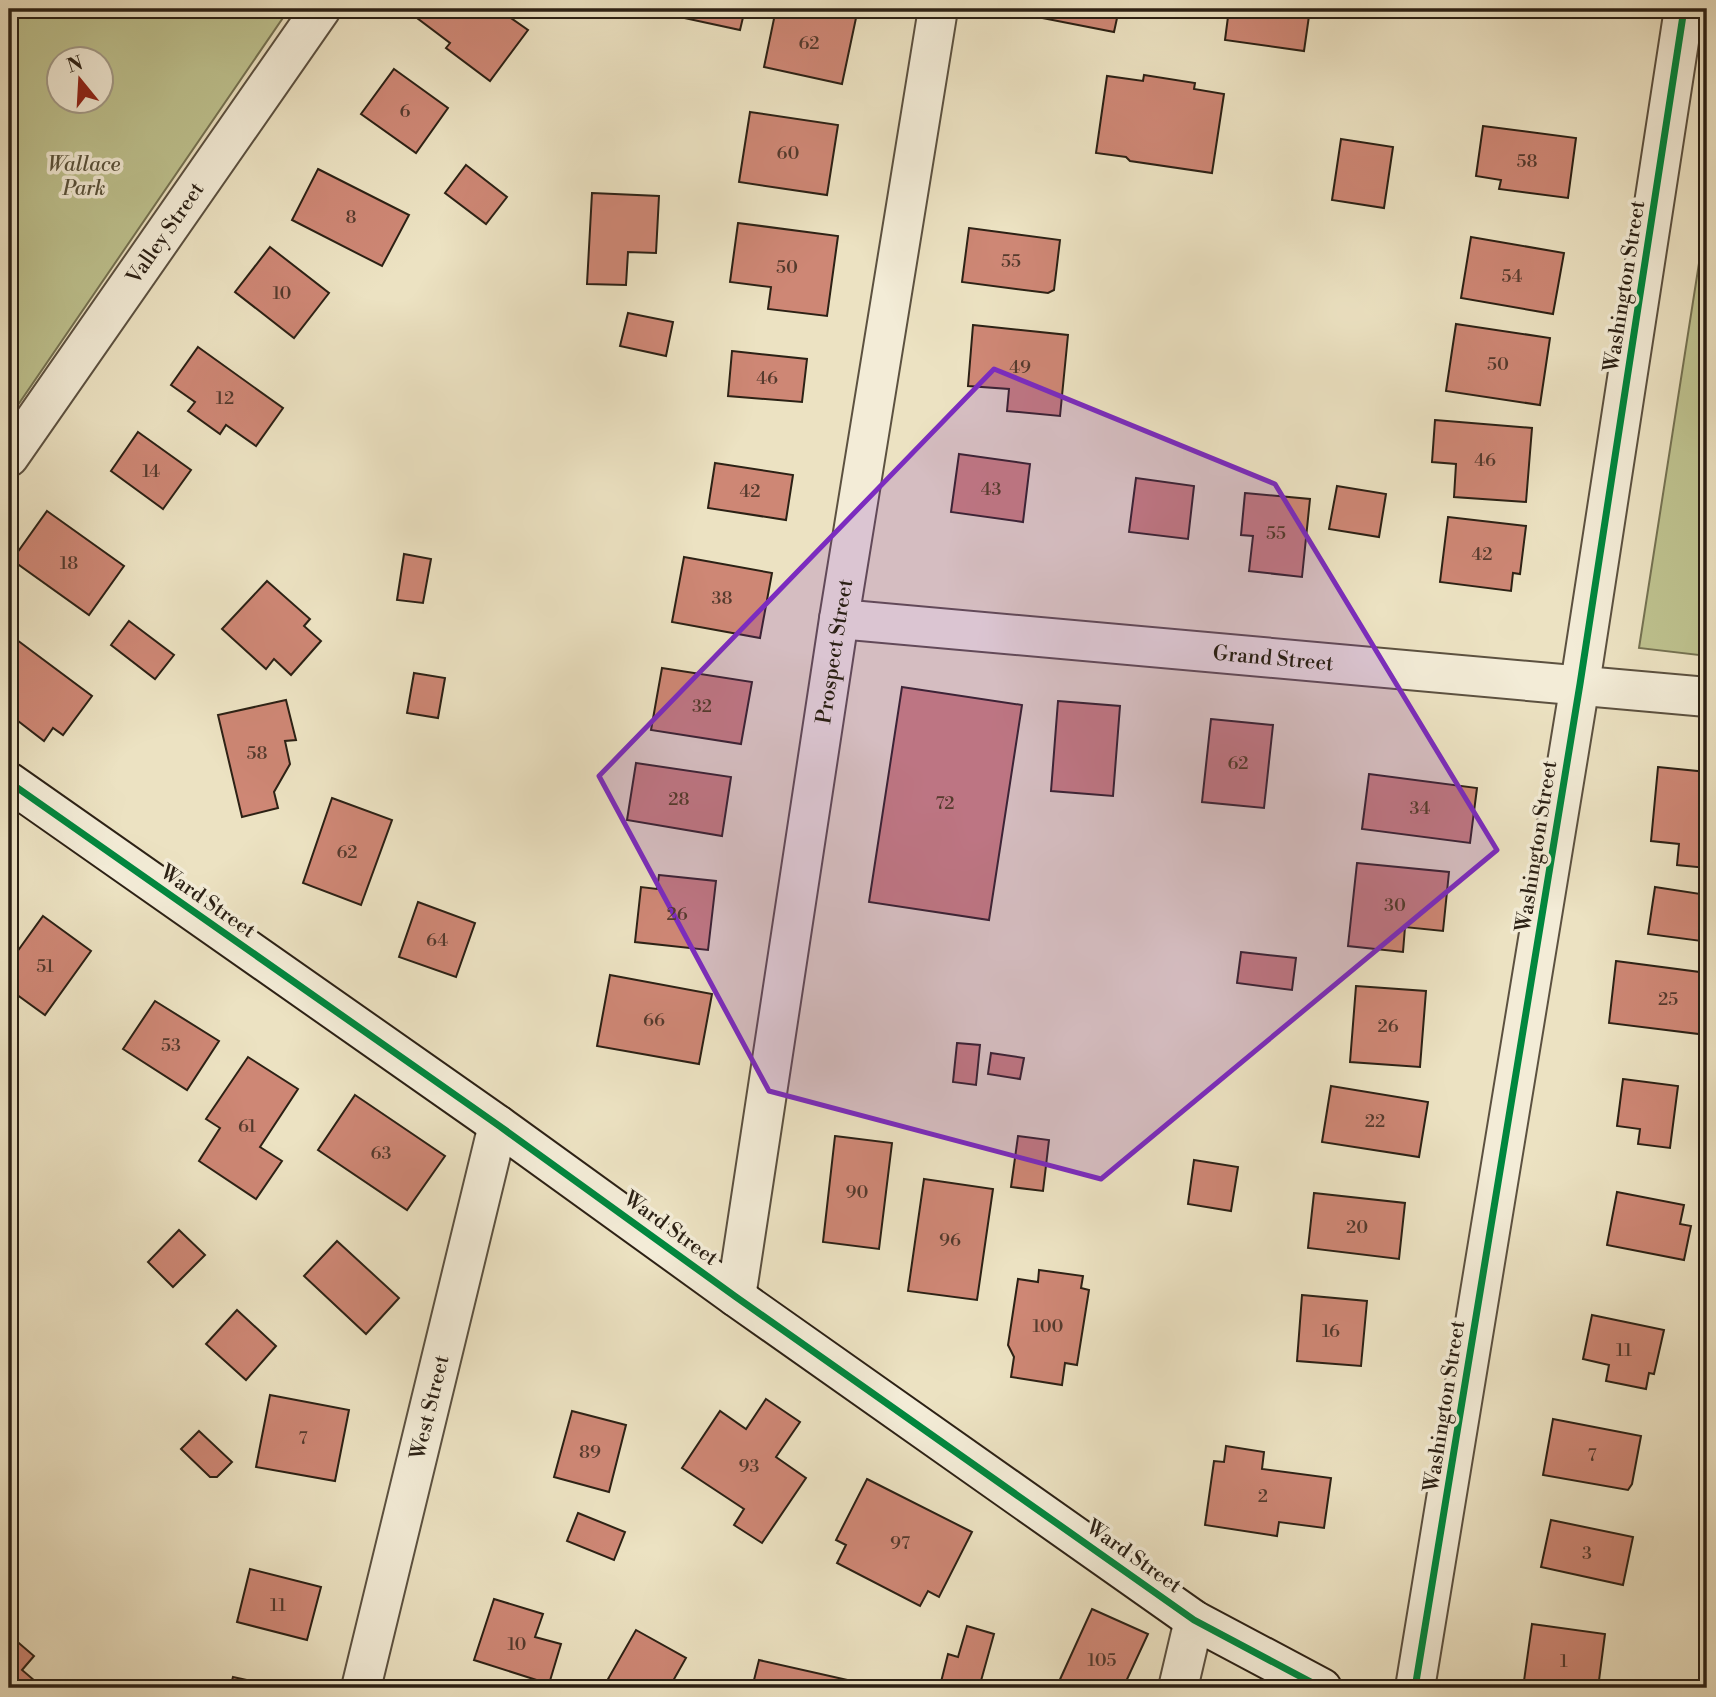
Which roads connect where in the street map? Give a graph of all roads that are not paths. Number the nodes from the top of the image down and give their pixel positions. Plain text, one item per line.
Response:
1 (321, 9) edge
2 (938, 9) edge
3 (1684, 9) edge
4 (9, 457) edge
5 (838, 618) junction
6 (1580, 684) junction
7 (1707, 697) edge
8 (9, 782) edge
9 (498, 1125) junction
10 (736, 1297) junction
11 (1194, 1620) junction
12 (361, 1688) edge
13 (1178, 1688) edge
14 (1322, 1688) edge
15 (1415, 1688) edge

1 - 4 street, Valley Street
2 - 5 street, Prospect Street
3 - 6 street, Washington Street
5 - 6 street, Grand Street
5 - 10 street, Prospect Street
6 - 7 street, Grand Street
6 - 15 street, Washington Street
8 - 9 street, Ward Street
9 - 10 street, Ward Street
9 - 12 street, West Street
10 - 11 street, Ward Street
11 - 13 street
11 - 14 street, Ward Street

